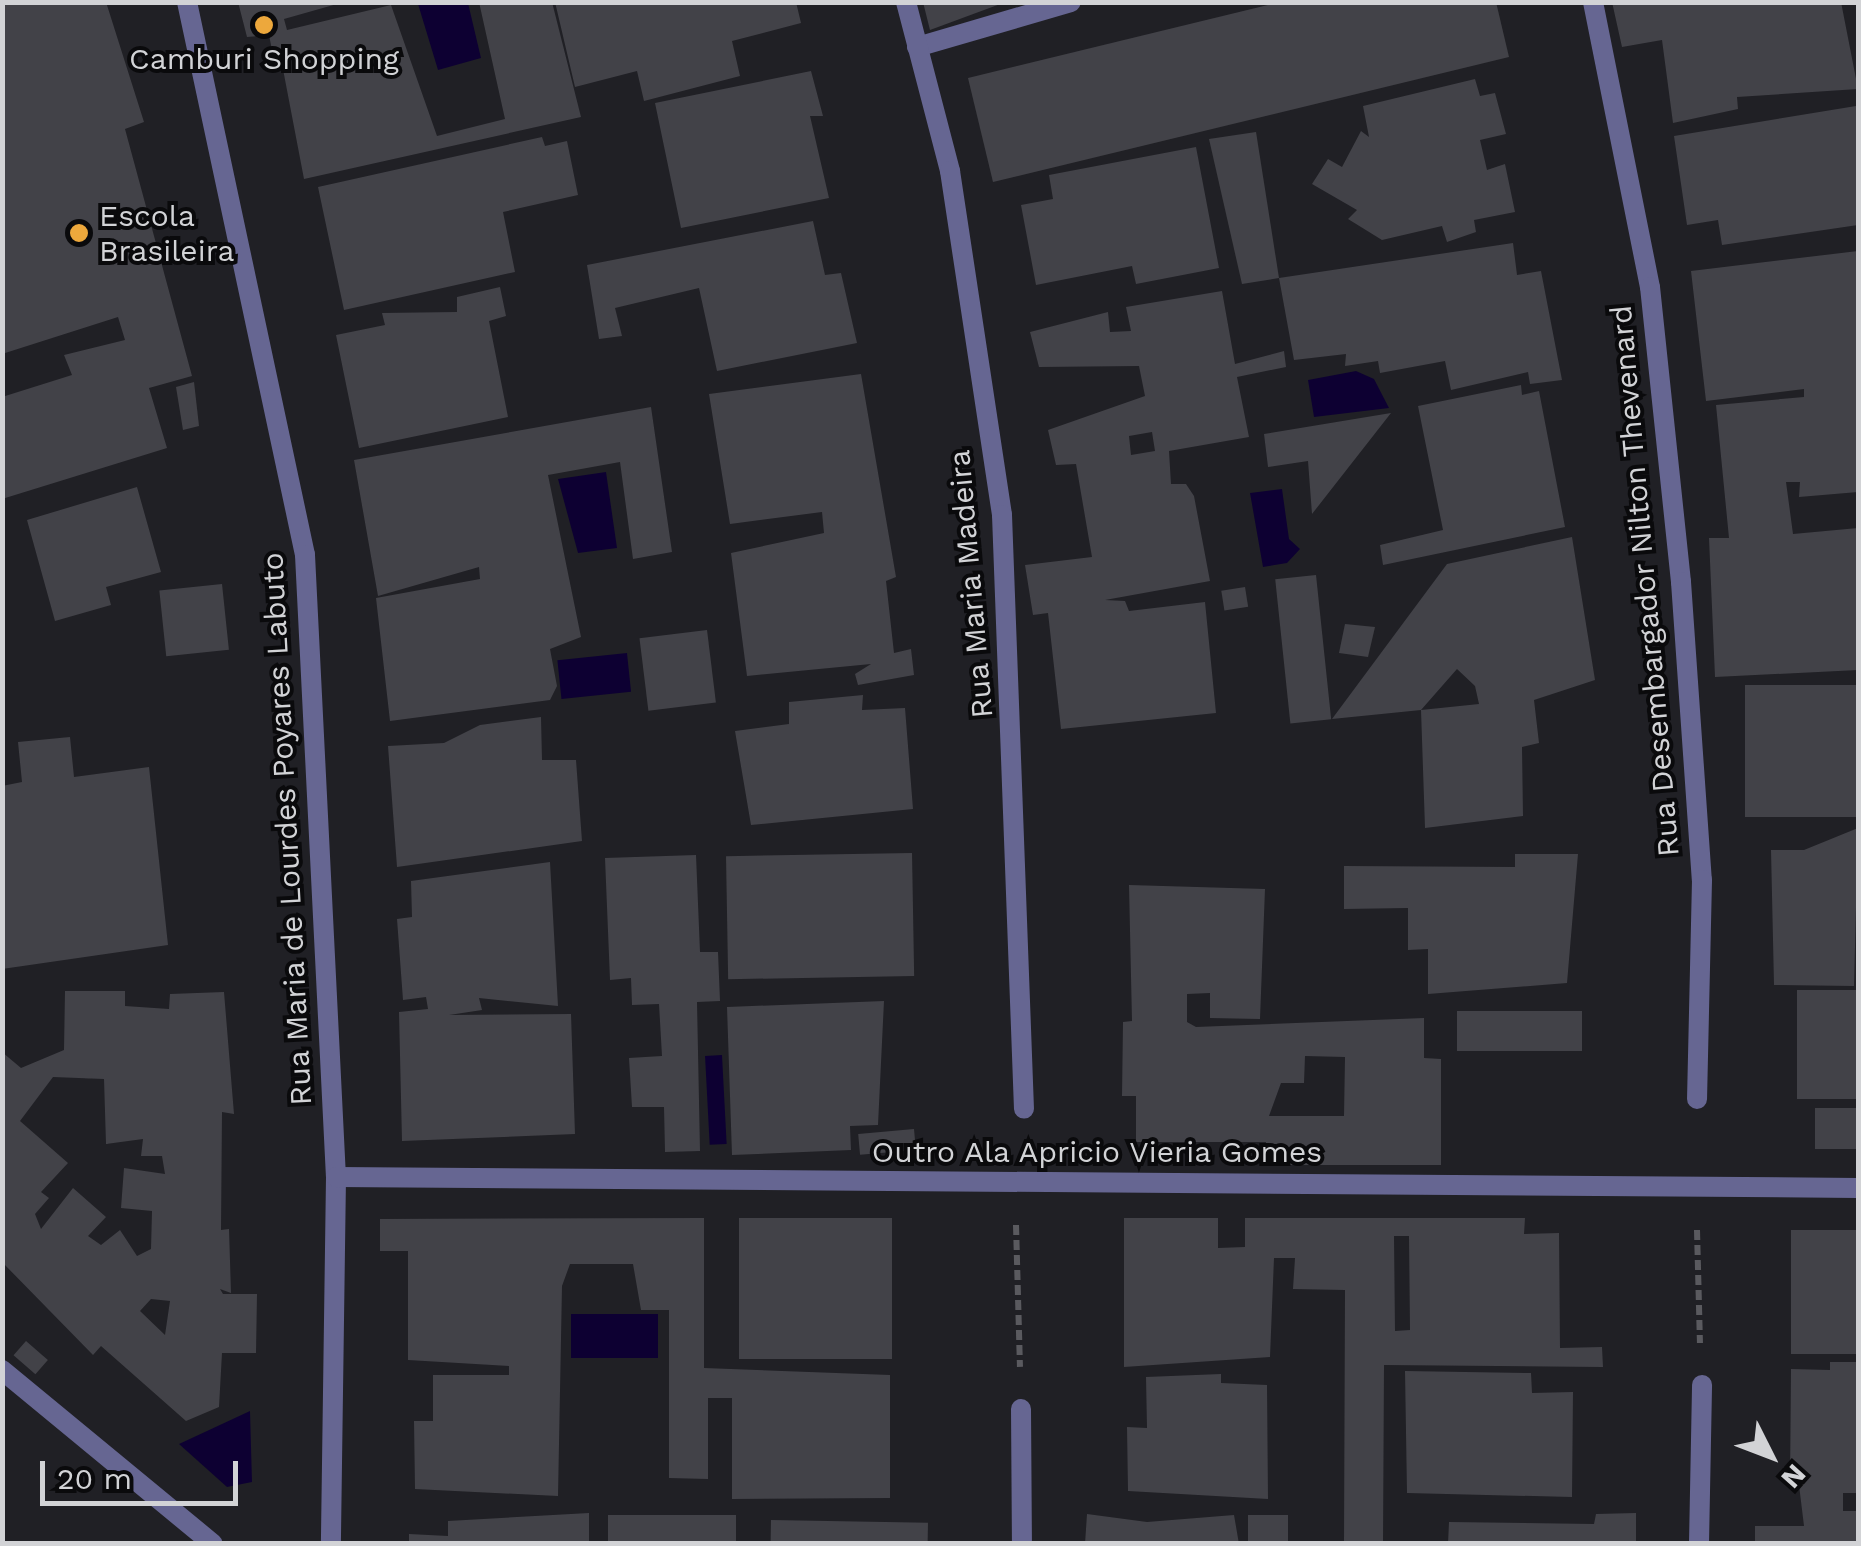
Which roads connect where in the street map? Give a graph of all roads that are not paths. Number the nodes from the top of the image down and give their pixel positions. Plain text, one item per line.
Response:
1 (187, 2) edge
2 (906, 2) edge
3 (1071, 2) edge
4 (1593, 2) edge
5 (918, 47) junction
6 (1697, 1099) dead end
7 (1024, 1109) dead end
8 (336, 1177) junction
9 (1858, 1188) edge
10 (2, 1370) edge
11 (1702, 1385) road end
12 (1021, 1409) road end
13 (212, 1544) edge
14 (331, 1544) edge
15 (1022, 1544) edge
16 (1700, 1544) edge

1 - 8 street, Rua Maria de Lourdes Poyares Labuto
2 - 5 street, Rua Maria Madeira
3 - 5 street
4 - 6 street, Rua Desembargador Nilton Thevenard
5 - 7 street, Rua Maria Madeira
8 - 9 street, Outro Ala Apricio Vieria Gomes
8 - 14 street, Rua Maria de Lourdes Poyares Labuto
10 - 13 street
11 - 16 street
12 - 15 street

